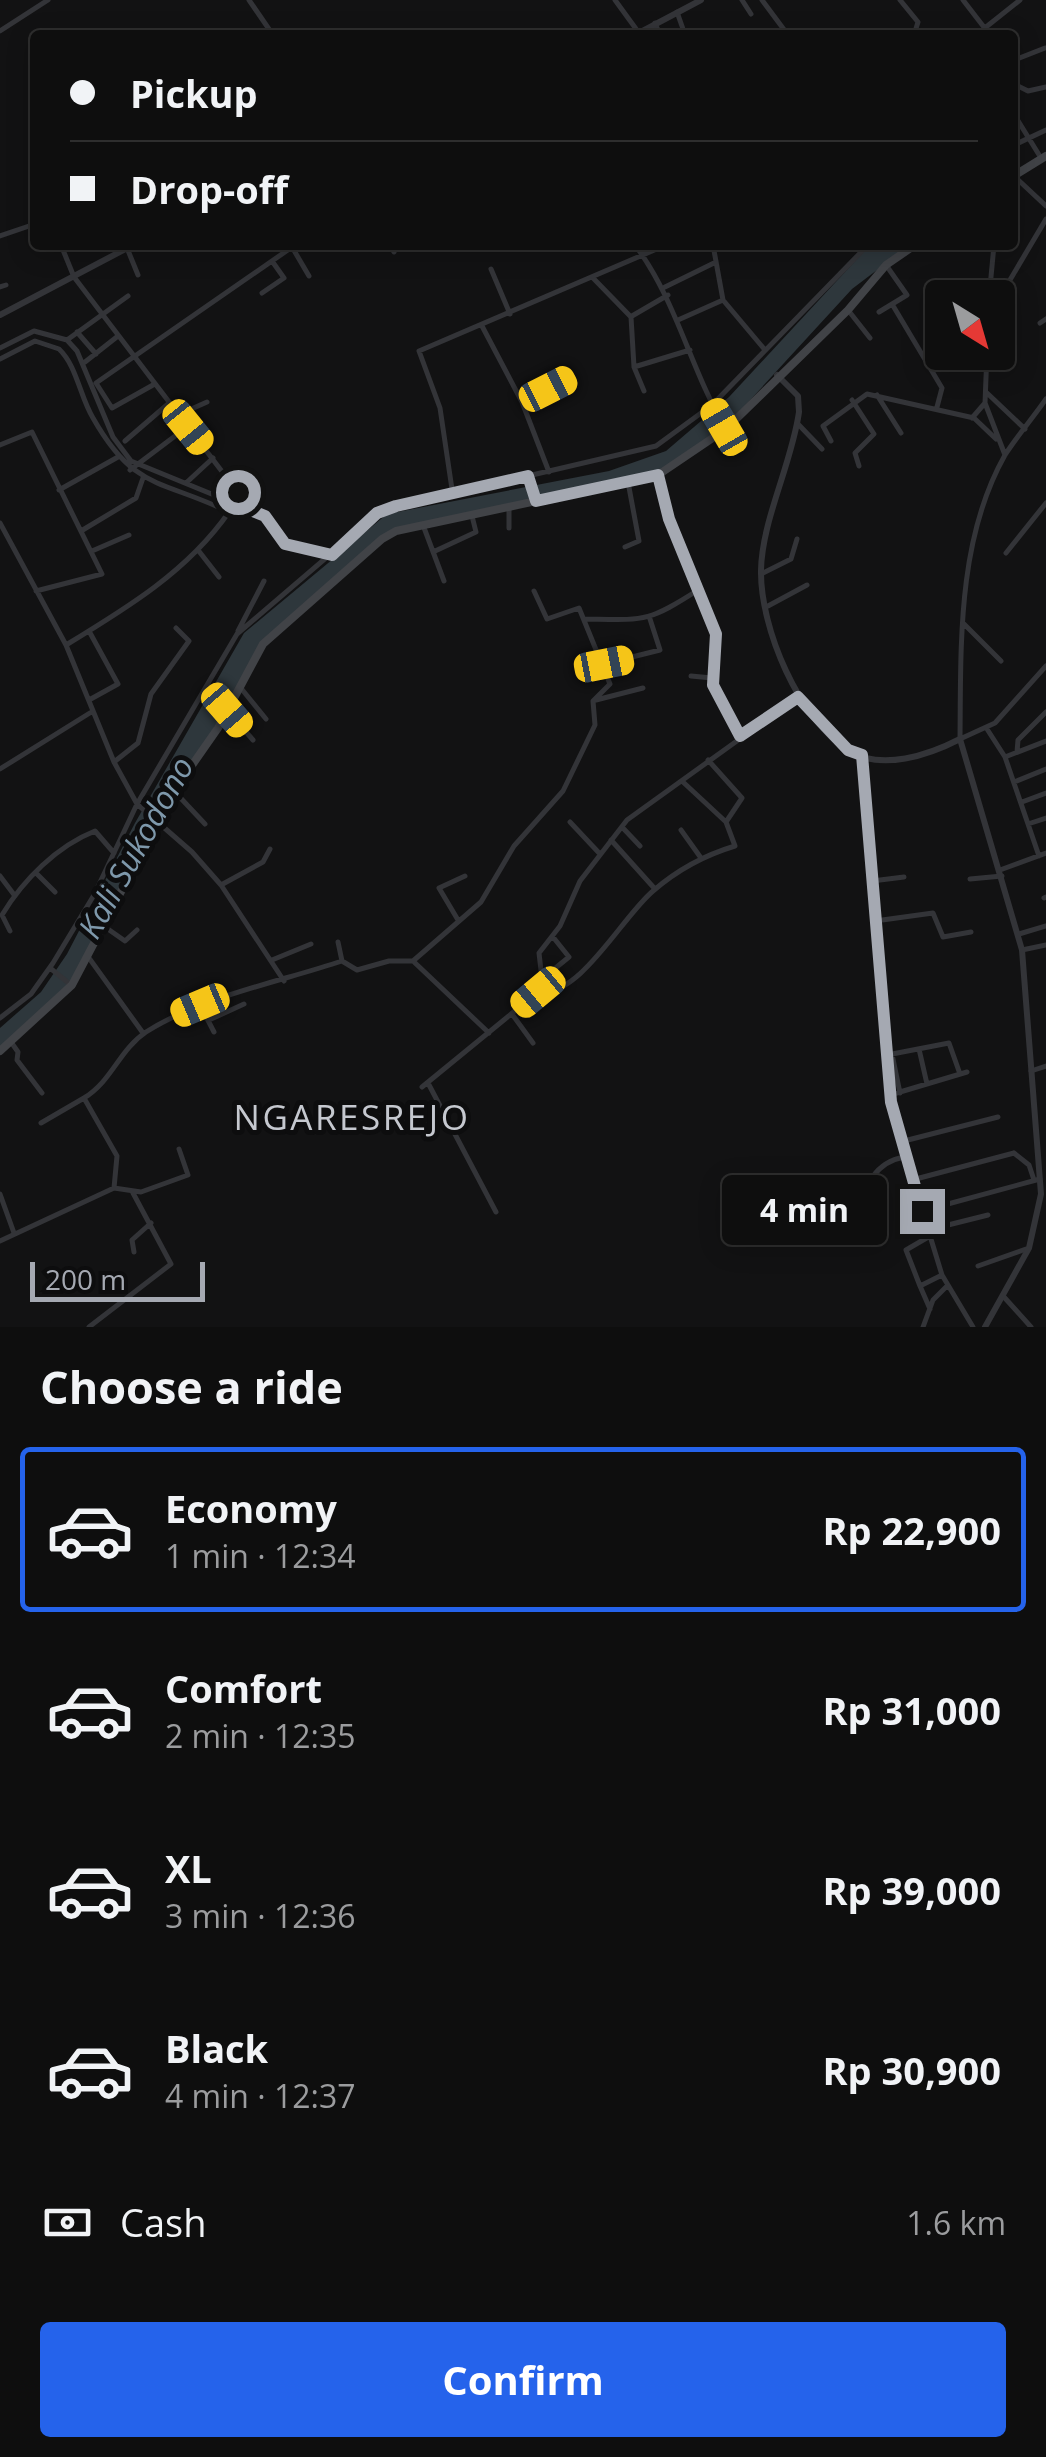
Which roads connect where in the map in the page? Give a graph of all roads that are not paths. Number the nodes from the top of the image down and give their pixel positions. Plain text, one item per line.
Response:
1 (48, 0) edge
2 (249, 0) edge
3 (616, 0) edge
4 (701, 0) edge
5 (742, 0) edge
6 (762, 0) edge
7 (900, 0) edge
8 (962, 0) edge
9 (1020, 0) edge
10 (676, 12) junction
11 (750, 14) dead end
12 (654, 23) junction
13 (986, 26) junction
14 (684, 29) dead end
15 (270, 30) edge
16 (635, 30) edge
17 (643, 30) edge
18 (658, 30) edge
19 (784, 30) edge
20 (916, 30) edge
21 (982, 30) edge
22 (988, 30) edge
23 (0, 31) edge
24 (1046, 48) edge
25 (1018, 59) edge
26 (1018, 86) edge
27 (1046, 87) edge
28 (1018, 120) edge
29 (1046, 130) edge
30 (1029, 137) junction
31 (1018, 143) edge
32 (1043, 156) edge
33 (1018, 173) edge
34 (1018, 181) edge
35 (1046, 206) edge
36 (1046, 219) edge
37 (30, 226) edge
38 (0, 236) edge
39 (63, 250) edge
40 (124, 250) edge
41 (131, 250) edge
42 (287, 250) edge
43 (295, 250) edge
44 (639, 250) edge
45 (657, 250) edge
46 (715, 250) edge
47 (863, 250) edge
48 (907, 250) edge
49 (994, 250) edge
50 (644, 257) junction
51 (272, 261) junction
52 (716, 262) junction
53 (886, 264) junction
54 (491, 268) dead end
55 (138, 275) dead end
56 (309, 276) dead end
57 (74, 277) junction
58 (594, 279) junction
59 (991, 280) edge
60 (1009, 280) edge
61 (664, 287) junction
62 (262, 293) dead end
63 (668, 295) junction
64 (128, 296) dead end
65 (722, 300) junction
66 (892, 304) junction
67 (848, 310) junction
68 (879, 312) dead end
69 (102, 313) junction
70 (510, 314) junction
71 (0, 315) edge
72 (630, 317) junction
73 (678, 320) junction
74 (482, 326) junction
75 (77, 332) junction
76 (118, 336) junction
77 (870, 338) dead end
78 (66, 340) junction
79 (10, 347) junction
80 (0, 348) edge
81 (690, 350) junction
82 (764, 350) junction
83 (96, 354) junction
84 (134, 358) junction
85 (0, 359) edge
86 (85, 363) junction
87 (634, 367) junction
88 (987, 370) edge
89 (777, 375) junction
90 (573, 376) dead end
91 (153, 385) junction
92 (644, 391) dead end
93 (986, 392) junction
94 (877, 395) junction
95 (852, 400) junction
96 (1046, 400) edge
97 (207, 402) dead end
98 (522, 402) junction
99 (985, 403) junction
100 (168, 404) junction
101 (938, 406) junction
102 (713, 407) junction
103 (178, 415) junction
104 (972, 418) junction
105 (798, 424) junction
106 (188, 427) junction
107 (725, 428) junction
108 (1025, 428) junction
109 (901, 432) dead end
110 (996, 438) junction
111 (126, 441) dead end
112 (831, 441) dead end
113 (0, 445) edge
114 (822, 448) dead end
115 (1005, 456) junction
116 (118, 457) junction
117 (213, 458) junction
118 (859, 466) dead end
119 (133, 467) junction
120 (548, 472) junction
121 (658, 475) junction
122 (144, 478) junction
123 (529, 478) junction
124 (186, 482) junction
125 (628, 482) junction
126 (60, 490) junction
127 (453, 496) junction
128 (536, 500) junction
129 (1046, 503) edge
130 (509, 507) junction
131 (250, 510) junction
132 (472, 516) junction
133 (0, 522) edge
134 (423, 525) junction
135 (509, 528) dead end
136 (81, 531) junction
137 (129, 535) dead end
138 (797, 539) dead end
139 (625, 546) dead end
140 (198, 550) junction
141 (92, 551) junction
142 (433, 552) junction
143 (1006, 552) dead end
144 (329, 558) junction
145 (761, 574) junction
146 (219, 576) dead end
147 (264, 581) dead end
148 (444, 581) dead end
149 (807, 585) dead end
150 (698, 590) junction
151 (36, 591) junction
152 (534, 591) dead end
153 (768, 606) junction
154 (650, 618) junction
155 (586, 619) junction
156 (962, 623) junction
157 (176, 628) dead end
158 (89, 631) junction
159 (237, 634) junction
160 (66, 645) junction
161 (1001, 661) dead end
162 (604, 664) junction
163 (1046, 666) edge
164 (691, 676) dead end
165 (712, 678) junction
166 (238, 684) junction
167 (211, 686) junction
168 (644, 688) dead end
169 (230, 699) junction
170 (796, 699) junction
171 (89, 700) junction
172 (593, 701) junction
173 (227, 710) junction
174 (93, 711) junction
175 (1044, 714) edge
176 (266, 719) dead end
177 (1046, 723) edge
178 (987, 729) junction
179 (740, 736) junction
180 (254, 740) dead end
181 (960, 740) junction
182 (1046, 741) edge
183 (1018, 752) junction
184 (862, 755) junction
185 (1005, 757) junction
186 (708, 760) junction
187 (114, 762) junction
188 (0, 769) edge
189 (1046, 769) edge
190 (683, 782) junction
191 (1014, 782) junction
192 (174, 792) junction
193 (1046, 793) edge
194 (1022, 802) junction
195 (138, 806) junction
196 (1046, 818) edge
197 (570, 822) dead end
198 (726, 822) junction
199 (204, 824) dead end
200 (1028, 824) junction
201 (157, 825) junction
202 (622, 827) junction
203 (680, 830) dead end
204 (611, 840) junction
205 (640, 846) dead end
206 (270, 849) dead end
207 (114, 853) junction
208 (600, 854) junction
209 (1043, 854) edge
210 (701, 858) junction
211 (36, 873) junction
212 (1001, 873) junction
213 (0, 876) edge
214 (464, 876) dead end
215 (904, 877) dead end
216 (970, 879) dead end
217 (872, 881) junction
218 (221, 885) junction
219 (655, 888) junction
220 (55, 892) dead end
221 (15, 896) junction
222 (458, 920) junction
223 (876, 921) junction
224 (1046, 926) edge
225 (105, 927) junction
226 (136, 930) dead end
227 (10, 931) dead end
228 (970, 932) dead end
229 (1018, 934) junction
230 (552, 936) junction
231 (338, 942) dead end
232 (311, 944) dead end
233 (1046, 946) edge
234 (1022, 950) junction
235 (89, 958) junction
236 (272, 960) junction
237 (342, 961) junction
238 (413, 961) junction
239 (52, 969) junction
240 (542, 980) junction
241 (284, 981) junction
242 (71, 985) junction
243 (538, 992) junction
244 (244, 1004) dead end
245 (200, 1005) junction
246 (512, 1014) junction
247 (0, 1018) edge
248 (208, 1020) junction
249 (214, 1032) dead end
250 (489, 1033) junction
251 (143, 1034) junction
252 (11, 1042) junction
253 (533, 1043) dead end
254 (919, 1049) junction
255 (0, 1051) edge
256 (890, 1055) junction
257 (1046, 1066) edge
258 (1031, 1071) junction
259 (927, 1084) junction
260 (42, 1093) dead end
261 (900, 1093) junction
262 (890, 1095) junction
263 (84, 1098) junction
264 (998, 1116) dead end
265 (41, 1123) dead end
266 (900, 1142) junction
267 (179, 1149) dead end
268 (904, 1156) junction
269 (912, 1180) junction
270 (1037, 1180) junction
271 (114, 1188) junction
272 (133, 1192) junction
273 (0, 1194) edge
274 (1044, 1204) edge
275 (922, 1211) junction
276 (496, 1212) dead end
277 (988, 1215) dead end
278 (151, 1223) junction
279 (929, 1233) junction
280 (15, 1234) junction
281 (870, 1237) dead end
282 (0, 1242) edge
283 (1029, 1248) junction
284 (134, 1252) dead end
285 (978, 1266) dead end
286 (942, 1275) junction
287 (920, 1286) junction
288 (946, 1286) junction
289 (1004, 1297) junction
290 (930, 1310) junction
291 (88, 1327) edge
292 (923, 1327) edge
293 (973, 1327) edge
294 (985, 1327) edge
295 (1031, 1327) edge

1 - 23 street
2 - 15 street
3 - 16 street
4 - 10 street
5 - 11 street
6 - 19 street
7 - 20 street
8 - 13 street
9 - 13 street
10 - 12 street
10 - 14 street
12 - 17 street
12 - 18 street
13 - 21 street
13 - 22 street
24 - 25 street
26 - 27 street
28 - 30 street
29 - 30 street
30 - 31 street
30 - 32 street
32 - 33 main road
34 - 35 street
36 - 60 street
37 - 38 street
39 - 57 street
40 - 57 street
41 - 55 street
42 - 51 street
43 - 56 street
44 - 50 street
45 - 50 street
46 - 52 street
47 - 82 street
48 - 53 main road
49 - 59 street
50 - 58 street
50 - 61 street
51 - 62 street
51 - 84 street
52 - 61 street
52 - 65 street
53 - 66 street
53 - 67 main road
54 - 70 street
57 - 69 street
57 - 71 street
58 - 70 street
58 - 72 street
61 - 63 street
63 - 72 street
63 - 73 street
64 - 69 street
65 - 73 street
65 - 82 street
66 - 68 street
66 - 101 street
67 - 77 street
67 - 89 main road
69 - 75 street
69 - 76 street
70 - 74 street
72 - 87 street
73 - 81 street
74 - 98 street
74 - 127 street
75 - 78 street
75 - 83 street
76 - 83 street
76 - 84 street
78 - 79 street
78 - 86 street
79 - 80 street
79 - 85 street
79 - 116 street
81 - 87 street
81 - 102 street
82 - 102 street
83 - 86 street
84 - 91 street
84 - 91 street
86 - 119 street
87 - 92 street
88 - 93 street
89 - 105 street
89 - 107 main road
90 - 98 street
91 - 100 street
93 - 99 street
93 - 108 street
94 - 95 street
94 - 101 street
94 - 109 street
95 - 112 street
95 - 118 street
96 - 108 street
97 - 103 street
98 - 120 street
99 - 104 street
99 - 110 street
100 - 103 street
100 - 111 street
101 - 104 street
102 - 107 street
102 - 120 street
103 - 106 street
104 - 110 street
105 - 114 street
105 - 145 street
106 - 117 street
106 - 119 street
107 - 121 main road
108 - 115 street
110 - 115 street
113 - 126 street
115 - 156 street
116 - 119 street
116 - 126 street
117 - 124 street
117 - 131 street
119 - 122 street
119 - 124 street
120 - 123 street
121 - 125 main road
121 - 150 street
122 - 136 street
122 - 140 street
123 - 127 street
123 - 128 street
124 - 131 street
125 - 128 main road
125 - 139 street
126 - 136 street
127 - 144 street
128 - 130 main road
129 - 143 street
130 - 132 main road
130 - 135 street
131 - 144 street
132 - 134 main road
132 - 142 street
133 - 151 street
134 - 142 street
134 - 166 main road
136 - 141 street
137 - 141 street
138 - 145 street
140 - 146 street
140 - 158 street
141 - 151 street
142 - 148 street
144 - 159 street
145 - 153 street
147 - 159 street
149 - 153 street
150 - 154 street
150 - 165 street
151 - 160 street
152 - 155 street
153 - 170 street
154 - 155 street
154 - 162 street
155 - 162 street
156 - 161 street
156 - 181 street
157 - 187 street
158 - 160 street
158 - 171 street
159 - 167 street
160 - 171 street
162 - 172 street
163 - 178 street
164 - 165 street
165 - 179 street
166 - 169 main road
166 - 176 street
167 - 169 street
167 - 195 street
168 - 172 street
169 - 173 main road
170 - 179 street
170 - 184 street
171 - 174 street
172 - 222 street
173 - 180 street
173 - 192 main road
174 - 187 street
174 - 188 street
175 - 177 street
175 - 183 street
178 - 181 street
178 - 185 street
179 - 186 street
181 - 184 street
181 - 212 street
182 - 183 street
183 - 185 street
184 - 217 street
185 - 191 street
186 - 190 street
186 - 198 street
187 - 195 street
189 - 191 street
190 - 198 street
190 - 202 street
191 - 194 street
192 - 199 street
192 - 201 main road
193 - 194 street
194 - 200 street
195 - 201 street
195 - 207 street
196 - 200 street
197 - 208 street
198 - 210 street
200 - 209 street
201 - 218 street
201 - 225 main road
202 - 204 street
202 - 205 street
203 - 210 street
204 - 208 street
204 - 219 street
206 - 218 street
207 - 211 street
207 - 239 street
208 - 230 street
209 - 212 street
210 - 219 street
211 - 220 street
211 - 221 street
212 - 216 street
212 - 229 street
213 - 221 street
214 - 222 street
215 - 217 street
217 - 223 street
218 - 236 street
219 - 243 street
221 - 227 street
222 - 238 street
223 - 228 street
223 - 256 street
224 - 229 street
225 - 226 street
225 - 235 main road
229 - 234 street
230 - 240 street
230 - 240 street
231 - 237 street
232 - 236 street
233 - 234 street
234 - 258 street
235 - 242 main road
235 - 251 street
236 - 241 street
237 - 238 street
237 - 241 street
238 - 250 street
239 - 242 street
239 - 247 street
240 - 243 street
241 - 245 street
242 - 252 main road
243 - 246 street
244 - 248 street
245 - 248 street
245 - 251 street
246 - 250 street
246 - 253 street
248 - 249 street
250 - 276 street
251 - 263 street
252 - 255 main road
252 - 260 street
254 - 256 street
254 - 259 street
254 - 259 street
256 - 261 street
256 - 262 street
257 - 258 street
258 - 270 street
259 - 261 street
261 - 262 street
262 - 266 street
263 - 265 street
263 - 271 street
264 - 266 street
266 - 268 street
267 - 272 street
268 - 269 street
268 - 281 street
269 - 270 street
269 - 275 street
270 - 274 street
270 - 275 street
271 - 272 street
271 - 280 street
272 - 278 street
273 - 280 street
274 - 283 street
275 - 279 street
277 - 279 street
278 - 284 street
278 - 291 street
279 - 286 street
279 - 287 street
280 - 282 street
283 - 285 street
283 - 289 street
286 - 287 street
286 - 288 street
287 - 290 street
288 - 290 street
288 - 293 street
289 - 294 street
289 - 295 street
290 - 292 street

